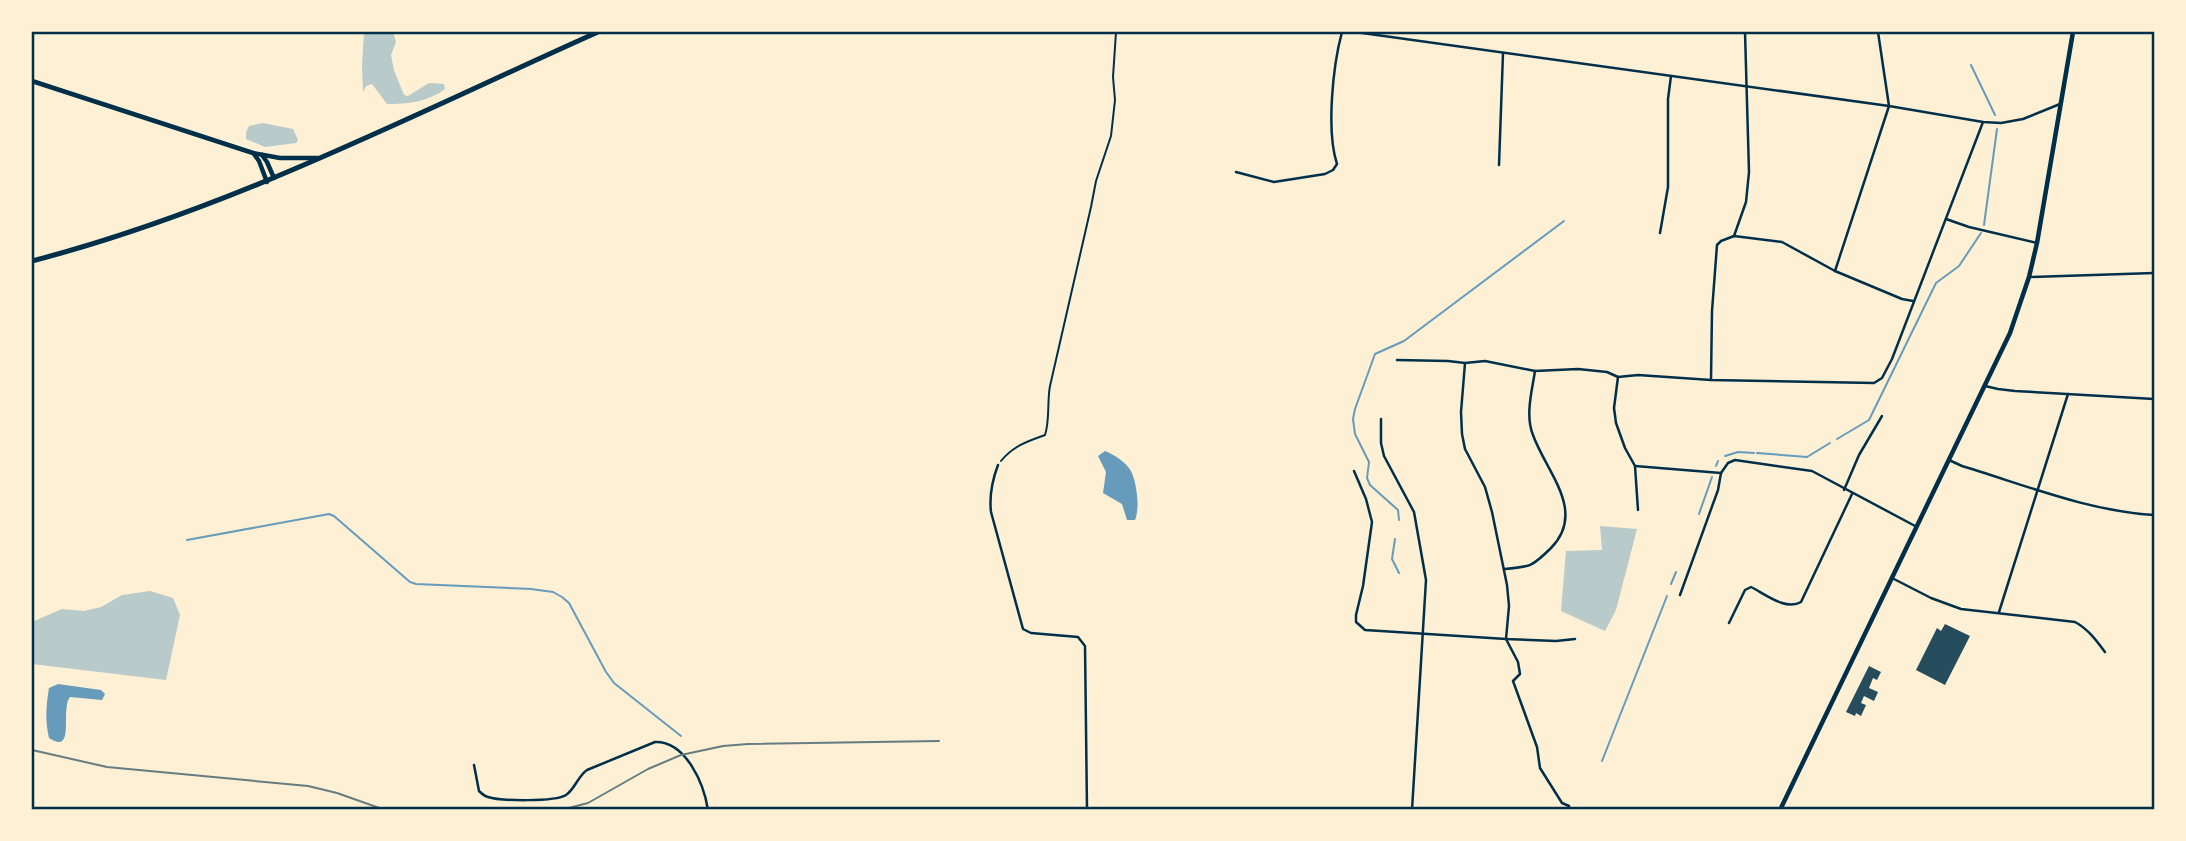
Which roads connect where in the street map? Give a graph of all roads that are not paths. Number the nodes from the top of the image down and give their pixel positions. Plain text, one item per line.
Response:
1 (598, 32) edge
2 (1342, 32) edge
3 (1355, 32) edge
4 (1745, 32) edge
5 (1878, 32) edge
6 (2073, 32) edge
7 (1503, 52) junction
8 (1671, 76) junction
9 (32, 81) edge
10 (1746, 87) junction
11 (2061, 103) junction
12 (1889, 106) junction
13 (1983, 122) junction
14 (253, 153) junction
15 (262, 155) junction
16 (318, 158) junction
17 (1499, 165) dead end
18 (1236, 172) dead end
19 (274, 179) junction
20 (267, 182) junction
21 (1946, 219) junction
22 (1660, 233) dead end
23 (1734, 236) junction
24 (2037, 243) junction
25 (32, 261) edge
26 (1835, 271) junction
27 (2154, 273) edge
28 (2029, 277) junction
29 (1913, 301) junction
30 (1397, 360) dead end
31 (1465, 363) junction
32 (1535, 371) junction
33 (1618, 377) junction
34 (1711, 380) junction
35 (1985, 386) junction
36 (2068, 394) junction
37 (2154, 399) edge
38 (1882, 416) dead end
39 (1381, 419) dead end
40 (1949, 460) junction
41 (998, 465) road end
42 (1635, 466) junction
43 (1354, 471) dead end
44 (1721, 473) junction
45 (1844, 490) junction
46 (2039, 490) junction
47 (1852, 494) junction
48 (1637, 510) dead end
49 (2154, 515) edge
50 (1917, 527) junction
51 (1504, 569) junction
52 (1892, 578) junction
53 (1680, 595) dead end
54 (1999, 612) junction
55 (1728, 623) dead end
56 (1423, 634) junction
57 (1507, 639) junction
58 (1575, 639) dead end
59 (2105, 652) dead end
60 (474, 765) dead end
61 (708, 810) edge
62 (1087, 810) edge
63 (1412, 810) edge
64 (1570, 810) edge
65 (1780, 810) edge

1 - 16 highway
2 - 18 street
3 - 7 street
4 - 10 street
5 - 12 street
6 - 11 main road
7 - 8 street
7 - 17 street
8 - 10 street
8 - 22 street
9 - 14 main road
10 - 12 street
10 - 23 street
11 - 13 street
11 - 24 main road
12 - 13 street
12 - 26 street
13 - 21 street
14 - 15 main road
14 - 20 main road
15 - 16 main road
15 - 19 main road
16 - 19 highway
19 - 20 highway
20 - 25 highway
21 - 24 street
21 - 29 street
23 - 26 street
23 - 34 street
24 - 28 main road
26 - 29 street
27 - 28 street
28 - 35 main road
29 - 34 street
30 - 31 street
31 - 32 street
31 - 51 street
32 - 33 street
32 - 51 street
33 - 34 street
33 - 42 street
35 - 36 street
35 - 40 main road
36 - 37 street
36 - 46 street
38 - 45 street
39 - 56 street
40 - 46 street
40 - 50 main road
41 - 62 street
42 - 44 street
42 - 48 street
43 - 56 street
44 - 45 street
44 - 53 street
45 - 47 street
46 - 49 street
46 - 54 street
47 - 50 street
47 - 55 street
50 - 52 main road
51 - 57 street
52 - 54 street
52 - 65 main road
54 - 59 street
56 - 57 street
56 - 63 street
57 - 58 street
57 - 64 street
60 - 61 street

